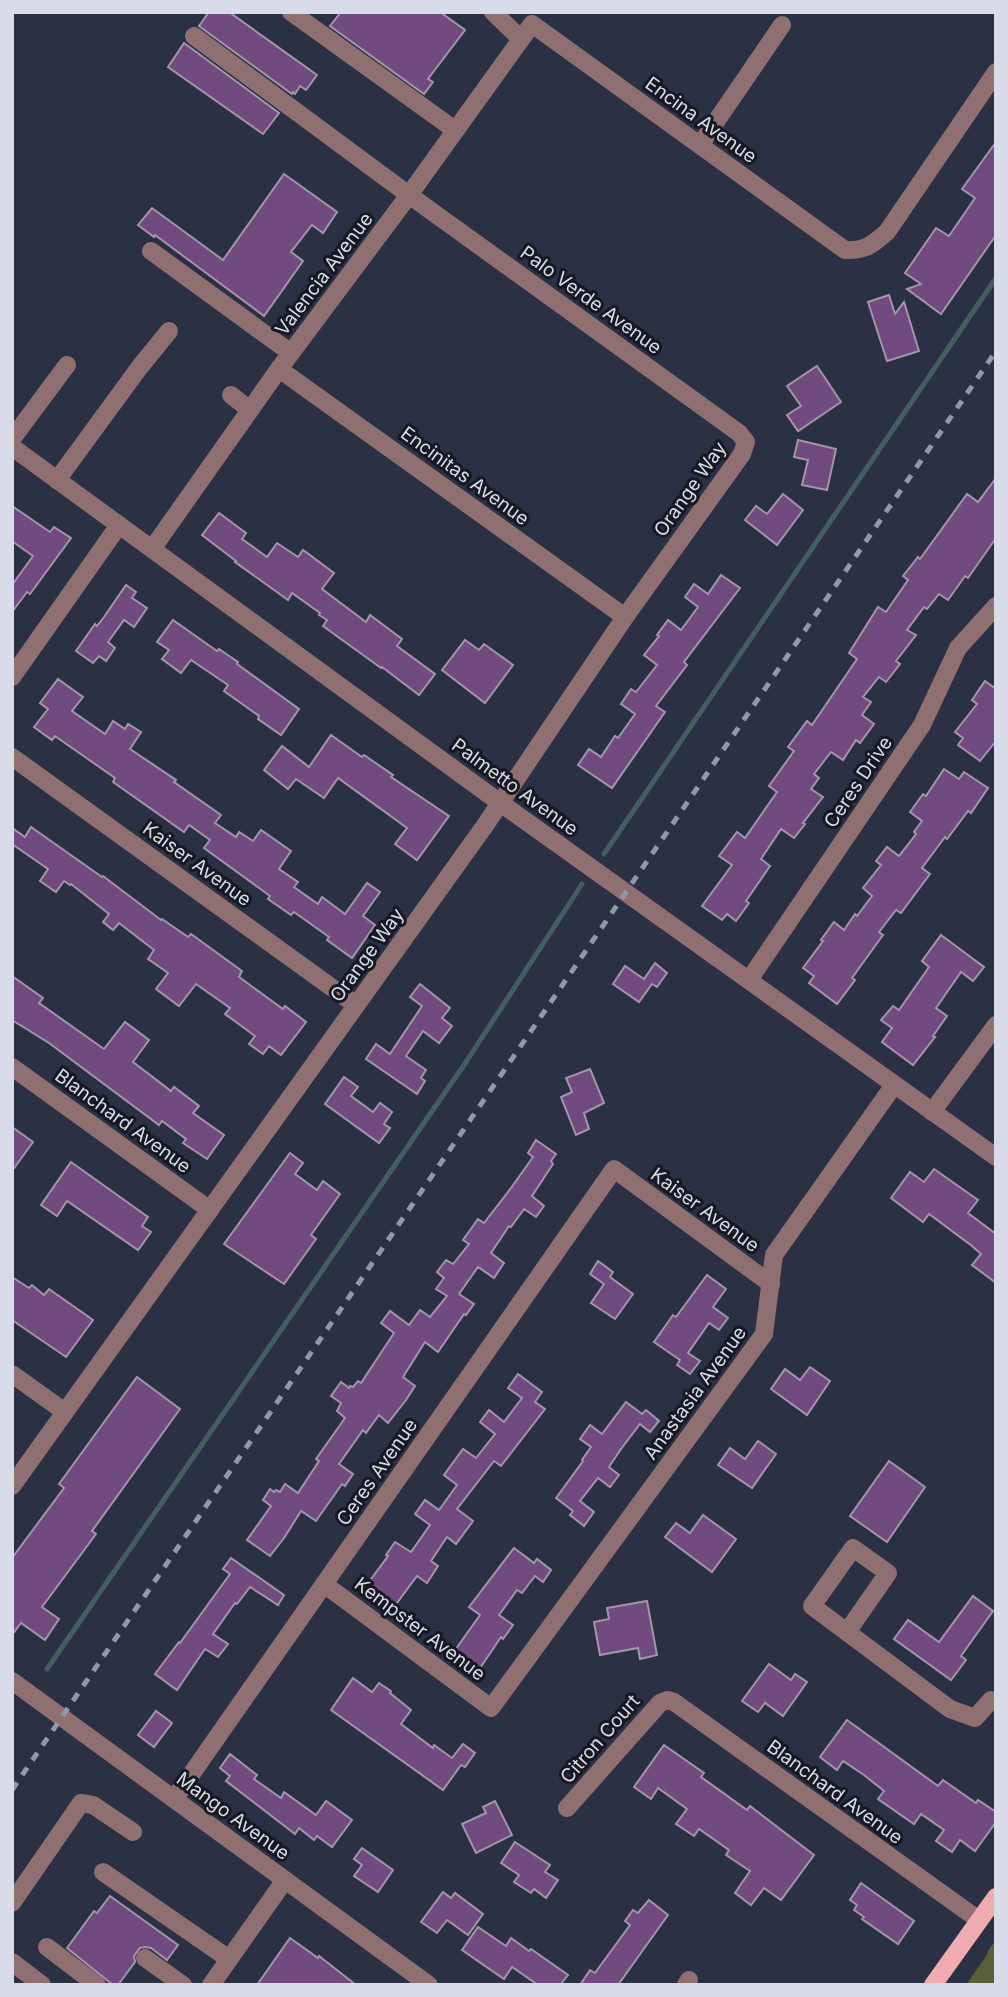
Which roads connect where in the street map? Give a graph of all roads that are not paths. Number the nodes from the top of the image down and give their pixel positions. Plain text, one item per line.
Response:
1 (493, 12) edge
2 (293, 13) edge
3 (531, 24) joint
4 (782, 25) dead end
5 (194, 36) dead end
6 (521, 39) junction
7 (996, 72) edge
8 (455, 130) junction
9 (700, 145) junction
10 (409, 195) junction
11 (151, 251) dead end
12 (169, 331) dead end
13 (291, 353) junction
14 (67, 365) dead end
15 (279, 369) junction
16 (231, 395) dead end
17 (250, 410) junction
18 (12, 439) edge
19 (746, 442) joint
20 (12, 447) edge
21 (57, 480) junction
22 (119, 525) junction
23 (152, 549) junction
24 (996, 606) edge
25 (625, 617) junction
26 (12, 677) edge
27 (12, 757) edge
28 (499, 802) junction
29 (749, 980) junction
30 (356, 1005) junction
31 (996, 1025) edge
32 (12, 1067) edge
33 (894, 1085) junction
34 (932, 1112) junction
35 (996, 1157) edge
36 (614, 1169) joint
37 (210, 1210) junction
38 (771, 1284) junction
39 (12, 1374) edge
40 (65, 1412) junction
41 (12, 1486) edge
42 (324, 1584) junction
43 (847, 1632) junction
44 (12, 1681) edge
45 (994, 1699) edge
46 (667, 1700) joint
47 (491, 1709) joint
48 (174, 1799) junction
49 (567, 1808) dead end
50 (133, 1832) dead end
51 (103, 1872) dead end
52 (285, 1880) junction
53 (996, 1897) edge
54 (12, 1903) edge
55 (979, 1920) junction
56 (47, 1947) dead end
57 (145, 1958) dead end
58 (229, 1959) junction
59 (12, 1962) edge
60 (42, 1985) edge
61 (97, 1985) edge
62 (183, 1985) edge
63 (211, 1985) edge
64 (429, 1985) edge
65 (933, 1985) edge

1 - 6 street
2 - 8 street
3 - 6 street, Valencia Avenue
3 - 9 street, Encina Avenue
4 - 9 street
5 - 10 street, Palo Verde Avenue
6 - 8 street, Valencia Avenue
7 - 9 street, Encina Avenue
8 - 10 street, Valencia Avenue
10 - 13 street, Valencia Avenue
10 - 19 street, Palo Verde Avenue
11 - 13 street
12 - 21 street
13 - 15 street, Valencia Avenue
14 - 18 street
15 - 17 street, Valencia Avenue
15 - 25 street, Encinitas Avenue
16 - 17 street
17 - 23 street, Valencia Avenue
19 - 25 street, Orange Way
20 - 21 street, Palmetto Avenue
21 - 22 street, Palmetto Avenue
22 - 23 street, Palmetto Avenue
22 - 26 street
23 - 28 street, Palmetto Avenue
24 - 29 street, Ceres Drive
25 - 28 street, Orange Way
27 - 30 street, Kaiser Avenue
28 - 29 street, Palmetto Avenue
28 - 30 street, Orange Way
29 - 33 street, Palmetto Avenue
30 - 37 street, Orange Way
31 - 34 street
32 - 37 street, Blanchard Avenue
33 - 34 street, Palmetto Avenue
33 - 38 street, Anastasia Avenue
34 - 35 street, Palmetto Avenue
36 - 38 street, Kaiser Avenue
36 - 42 street, Ceres Avenue
37 - 40 street, Orange Way
38 - 47 street, Anastasia Avenue
39 - 40 street
40 - 41 street, Orange Way
42 - 47 street, Kempster Avenue
42 - 48 street, Ceres Avenue
43 - 43 street
43 - 45 street
44 - 48 street, Mango Avenue
46 - 49 street, Citron Court
46 - 55 street, Blanchard Avenue
48 - 52 street, Mango Avenue
50 - 54 street
51 - 58 street
52 - 58 street
52 - 64 street, Mango Avenue
53 - 55 main road
55 - 65 main road
56 - 61 street
57 - 62 street
58 - 63 street
59 - 60 street

